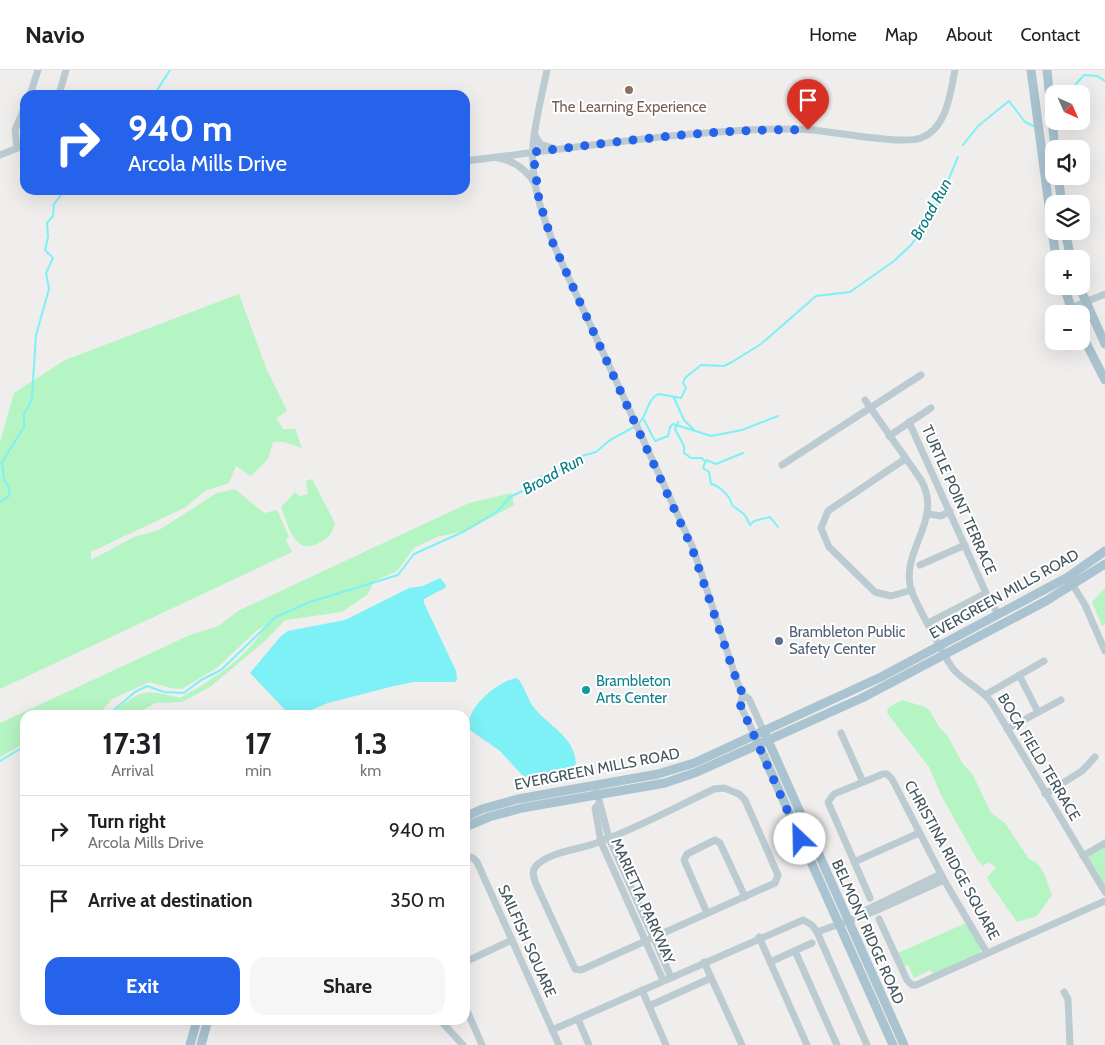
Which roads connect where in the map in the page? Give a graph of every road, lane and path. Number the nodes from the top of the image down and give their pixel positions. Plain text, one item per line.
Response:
1 (38, 70) edge
2 (66, 70) edge
3 (547, 70) edge
4 (955, 70) edge
5 (1046, 70) edge
6 (1031, 71) edge
7 (32, 90) edge
8 (60, 90) edge
9 (20, 118) edge
10 (535, 133) junction
11 (1053, 140) edge
12 (20, 147) edge
13 (17, 148) junction
14 (559, 149) junction
15 (533, 152) junction
16 (0, 155) edge
17 (495, 157) junction
18 (470, 160) edge
19 (536, 184) junction
20 (1055, 250) edge
21 (1105, 294) edge
22 (1082, 295) edge
23 (1085, 302) junction
24 (1081, 305) edge
25 (1105, 344) edge
26 (1090, 350) edge
27 (920, 375) dead end
28 (1105, 380) edge
29 (865, 400) dead end
30 (871, 408) junction
31 (931, 408) dead end
32 (909, 422) junction
33 (889, 436) junction
34 (904, 459) junction
35 (782, 465) dead end
36 (950, 512) junction
37 (928, 514) junction
38 (964, 545) junction
39 (1105, 551) edge
40 (1105, 564) edge
41 (920, 565) dead end
42 (1071, 581) junction
43 (912, 590) junction
44 (986, 593) junction
45 (998, 614) junction
46 (928, 623) junction
47 (1102, 633) edge
48 (940, 645) junction
49 (1105, 651) edge
50 (945, 654) junction
51 (1044, 661) dead end
52 (1018, 675) junction
53 (985, 694) junction
54 (743, 695) junction
55 (1061, 700) dead end
56 (1038, 712) junction
57 (1007, 729) junction
58 (764, 732) junction
59 (841, 733) dead end
60 (754, 736) junction
61 (768, 741) junction
62 (759, 745) junction
63 (1095, 757) dead end
64 (863, 782) junction
65 (595, 785) junction
66 (1045, 794) junction
67 (598, 799) junction
68 (470, 815) edge
69 (470, 826) edge
70 (919, 833) junction
71 (609, 838) junction
72 (602, 842) junction
73 (1105, 843) edge
74 (1083, 856) junction
75 (470, 858) edge
76 (854, 862) junction
77 (942, 877) junction
78 (1105, 892) edge
79 (744, 897) junction
80 (870, 898) dead end
81 (1105, 901) edge
82 (707, 913) junction
83 (879, 919) dead end
84 (848, 920) junction
85 (838, 924) junction
86 (817, 932) junction
87 (759, 937) junction
88 (653, 938) junction
89 (512, 940) junction
90 (646, 941) junction
91 (812, 943) dead end
92 (795, 951) junction
93 (987, 953) junction
94 (470, 960) edge
95 (704, 962) junction
96 (770, 962) junction
97 (671, 976) junction
98 (712, 978) junction
99 (663, 980) junction
100 (642, 990) junction
101 (1064, 992) dead end
102 (649, 1006) junction
103 (470, 1017) edge
104 (578, 1019) junction
105 (196, 1025) edge
106 (206, 1025) edge
107 (445, 1025) edge
108 (552, 1030) junction
109 (190, 1045) edge
110 (200, 1045) edge
111 (463, 1045) edge
112 (482, 1045) edge
113 (559, 1045) edge
114 (589, 1045) edge
115 (666, 1045) edge
116 (742, 1045) edge
117 (807, 1045) edge
118 (837, 1045) edge
119 (866, 1045) edge
120 (893, 1045) edge
121 (904, 1045) edge
122 (1070, 1045) edge

1 - 7 street
2 - 8 street
3 - 10 street, BELMONT RIDGE ROAD
4 - 14 street
5 - 11 main road
6 - 20 main road
9 - 13 street
10 - 14 street
10 - 15 street, BELMONT RIDGE ROAD
12 - 13 street
13 - 16 street
14 - 15 street
15 - 17 street
15 - 19 street, BELMONT RIDGE ROAD
17 - 18 street
17 - 19 street
19 - 54 street, BELMONT RIDGE ROAD
21 - 23 street
22 - 23 main road
23 - 24 street
23 - 25 main road
26 - 28 main road
27 - 30 street
29 - 30 street
30 - 33 street
30 - 35 street
31 - 32 street
32 - 33 street
32 - 36 street, TURTLE POINT TERRACE
33 - 34 street
34 - 37 street
34 - 43 street
36 - 37 street
36 - 38 street, TURTLE POINT TERRACE
37 - 43 street
38 - 41 street
38 - 44 street, TURTLE POINT TERRACE
39 - 42 main road, EVERGREEN MILLS ROAD
40 - 42 main road, EVERGREEN MILLS ROAD
42 - 45 main road, EVERGREEN MILLS ROAD
42 - 47 street
42 - 50 main road, EVERGREEN MILLS ROAD
43 - 46 street, BOCA FIELD TERRACE
44 - 45 street, TURTLE POINT TERRACE
44 - 46 street
45 - 48 main road, EVERGREEN MILLS ROAD
46 - 48 street, BOCA FIELD TERRACE
47 - 49 street
48 - 50 street, BOCA FIELD TERRACE
48 - 58 main road, EVERGREEN MILLS ROAD
50 - 53 street, BOCA FIELD TERRACE
50 - 61 main road, EVERGREEN MILLS ROAD
51 - 52 street
52 - 53 street
52 - 56 street
53 - 57 street, BOCA FIELD TERRACE
54 - 58 street, BELMONT RIDGE ROAD
54 - 60 street, BELMONT RIDGE ROAD
55 - 56 street
56 - 57 street
57 - 66 street, BOCA FIELD TERRACE
58 - 60 main road, EVERGREEN MILLS ROAD
58 - 61 main road, BELMONT RIDGE ROAD
59 - 64 street
60 - 62 main road, BELMONT RIDGE ROAD
60 - 65 main road, EVERGREEN MILLS ROAD
61 - 62 main road, EVERGREEN MILLS ROAD
61 - 84 main road, BELMONT RIDGE ROAD
62 - 67 main road, EVERGREEN MILLS ROAD
62 - 85 main road, BELMONT RIDGE ROAD
63 - 66 street
64 - 70 street, CHRISTINA RIDGE SQUARE
64 - 76 street, CHRISTINA RIDGE SQUARE
65 - 67 street, MARIETTA PARKWAY
65 - 68 main road, EVERGREEN MILLS ROAD
66 - 74 street, BOCA FIELD TERRACE
67 - 69 main road, EVERGREEN MILLS ROAD
67 - 71 street, MARIETTA PARKWAY
67 - 72 street, MARIETTA PARKWAY
70 - 76 street
70 - 77 street, CHRISTINA RIDGE SQUARE
71 - 72 street
71 - 79 street
71 - 88 street, MARIETTA PARKWAY
72 - 90 street, MARIETTA PARKWAY
72 - 90 street
73 - 74 street
74 - 78 street, BOCA FIELD TERRACE
75 - 89 street, SAILFISH SQUARE
76 - 80 street, CHRISTINA RIDGE SQUARE
77 - 84 street
77 - 93 street, CHRISTINA RIDGE SQUARE
79 - 82 street
79 - 82 street
81 - 93 street
82 - 88 street
83 - 93 street
84 - 85 street
84 - 121 main road, BELMONT RIDGE ROAD
85 - 86 street
85 - 120 main road, BELMONT RIDGE ROAD
86 - 87 street
86 - 119 street
87 - 95 street
87 - 96 street
88 - 90 street
88 - 97 street, MARIETTA PARKWAY
89 - 94 street
89 - 108 street, SAILFISH SQUARE
90 - 99 street, MARIETTA PARKWAY
91 - 92 street
92 - 96 street
92 - 118 street
95 - 97 street
95 - 98 street
96 - 117 street
97 - 99 street
98 - 102 street
98 - 116 street
99 - 100 street
100 - 102 street
100 - 104 street
101 - 122 street
102 - 115 street
103 - 112 street
104 - 108 street
104 - 114 street
105 - 109 main road
106 - 110 main road
107 - 111 street
108 - 113 street, SAILFISH SQUARE

